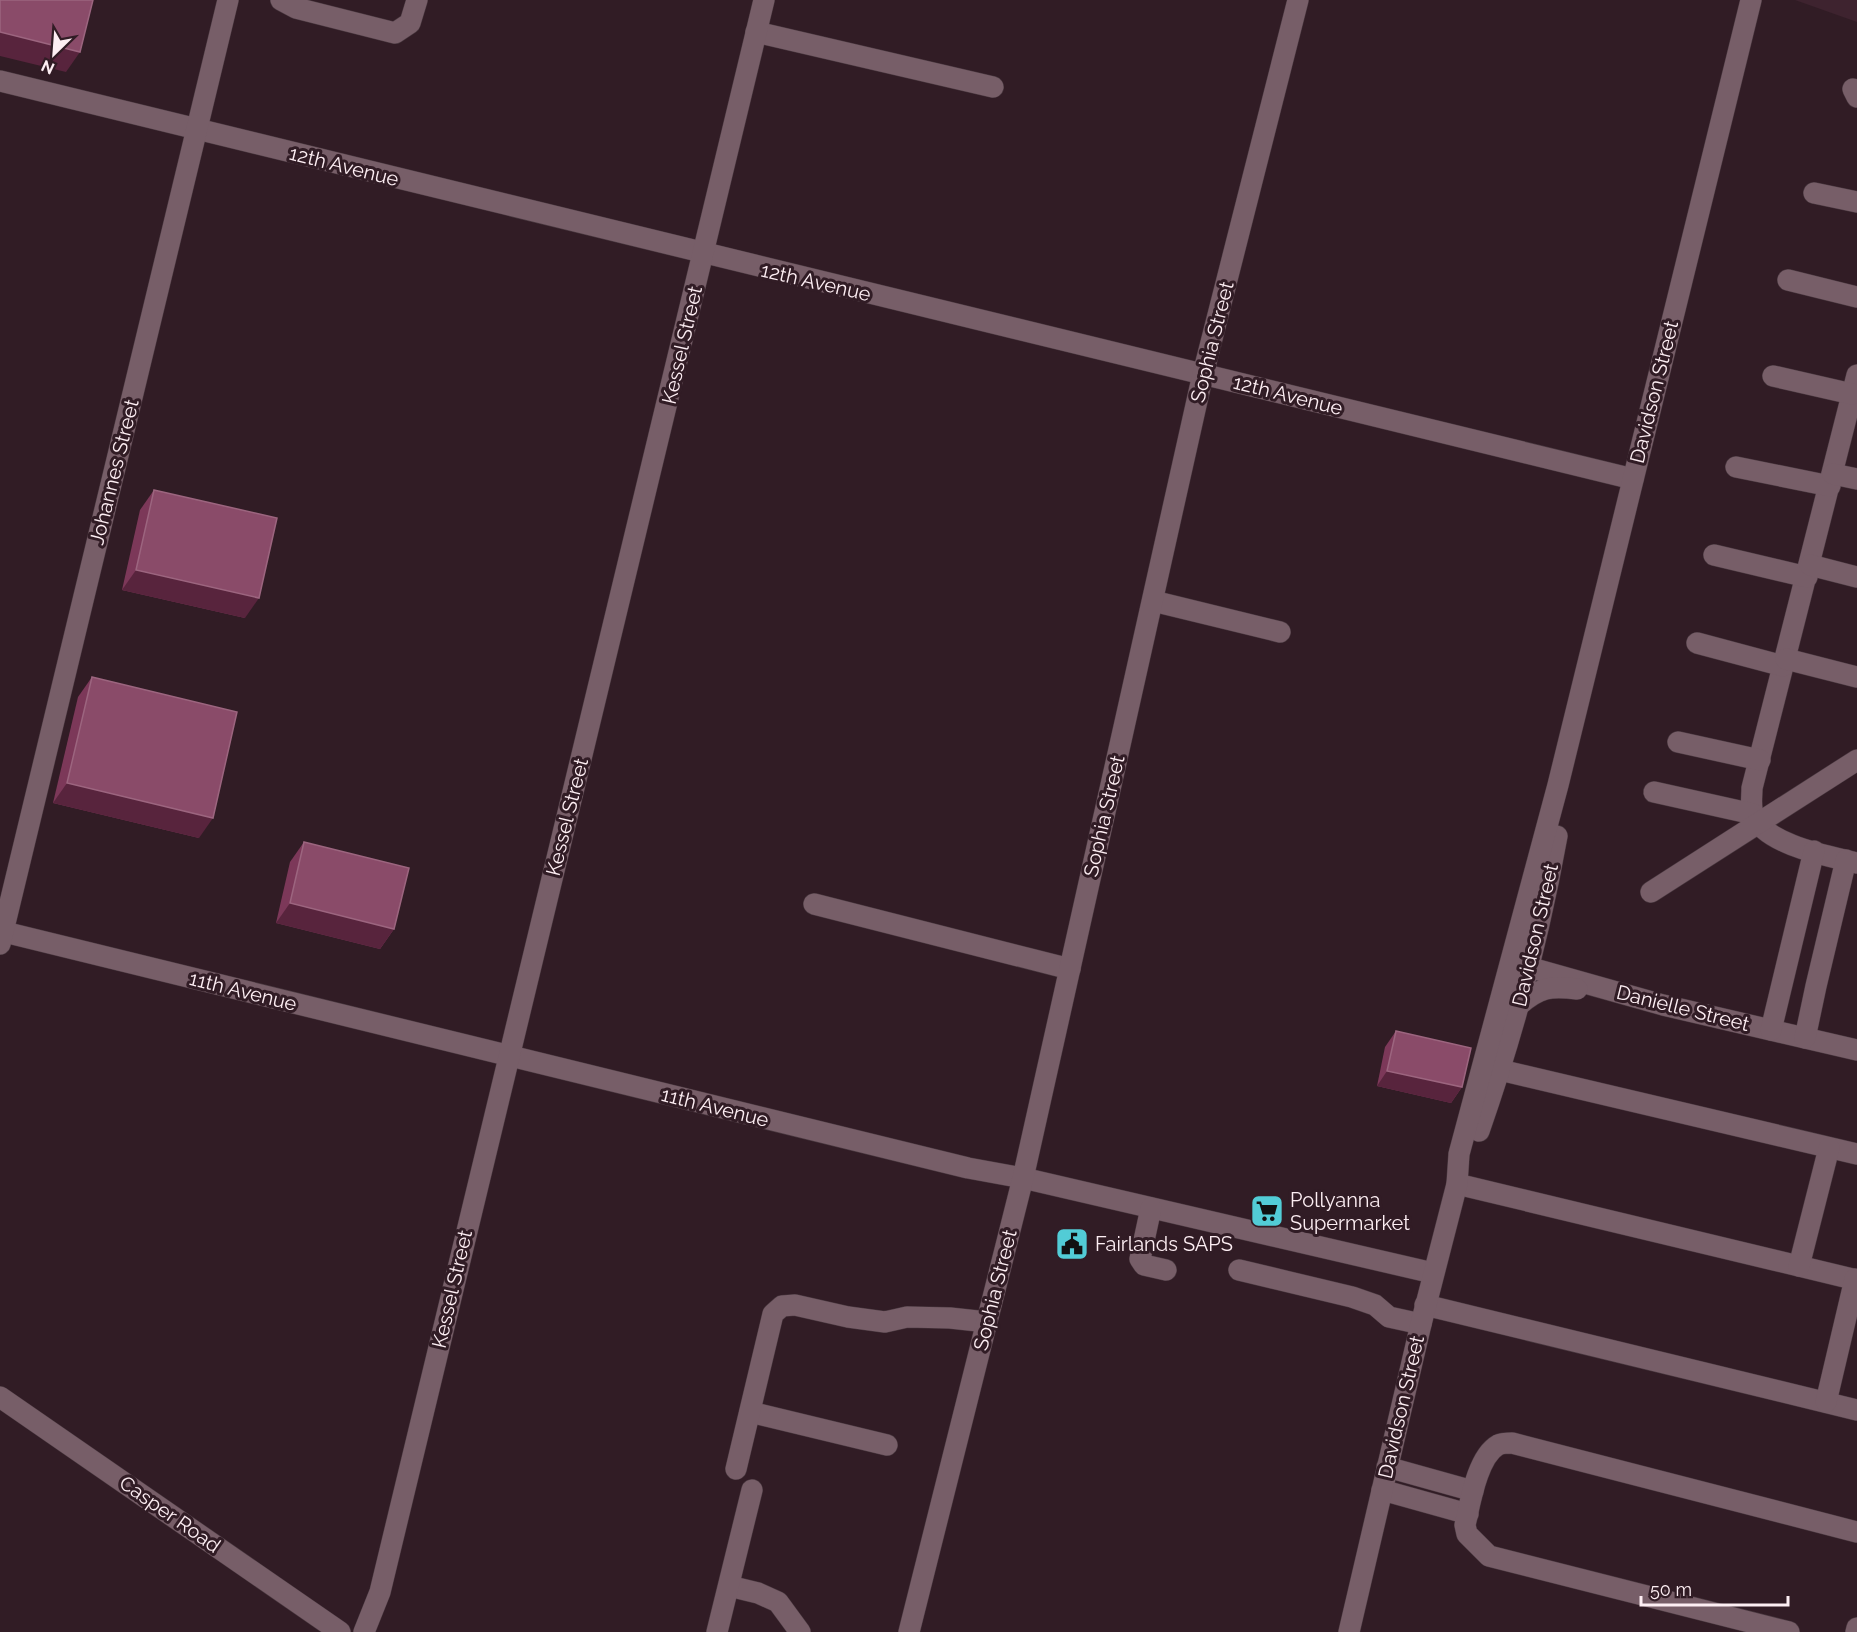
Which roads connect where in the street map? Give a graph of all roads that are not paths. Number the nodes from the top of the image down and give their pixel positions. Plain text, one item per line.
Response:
1 (228, 0) edge
2 (280, 0) edge
3 (417, 0) edge
4 (764, 0) edge
5 (1298, 0) edge
6 (1751, 0) edge
7 (756, 32) junction
8 (0, 81) edge
9 (993, 87) dead end
10 (197, 130) junction
11 (1814, 192) dead end
12 (1857, 202) edge
13 (703, 255) junction
14 (1788, 280) dead end
15 (1857, 297) edge
16 (1203, 374) junction
17 (1773, 376) dead end
18 (1856, 381) edge
19 (1736, 467) dead end
20 (1632, 479) junction
21 (1857, 479) edge
22 (1831, 480) junction
23 (1714, 555) dead end
24 (1808, 571) junction
25 (1857, 577) edge
26 (1152, 601) junction
27 (1280, 632) dead end
28 (1697, 643) dead end
29 (1785, 663) junction
30 (1857, 676) edge
31 (1678, 742) dead end
32 (1760, 760) junction
33 (1857, 760) edge
34 (1654, 792) dead end
35 (1755, 819) junction
36 (1814, 851) junction
37 (1852, 862) edge
38 (1651, 892) dead end
39 (813, 904) dead end
40 (1, 935) edge
41 (1520, 964) junction
42 (1070, 969) junction
43 (1519, 1005) junction
44 (1663, 1005) junction
45 (1771, 1030) junction
46 (1805, 1038) junction
47 (1857, 1050) edge
48 (509, 1056) junction
49 (1500, 1070) junction
50 (1829, 1148) junction
51 (1857, 1154) edge
52 (1023, 1179) junction
53 (1457, 1184) junction
54 (1151, 1208) junction
55 (1799, 1266) junction
56 (1166, 1270) dead end
57 (1239, 1270) dead end
58 (1433, 1273) junction
59 (1856, 1280) edge
60 (1423, 1315) junction
61 (987, 1322) junction
62 (0, 1397) edge
63 (1826, 1402) junction
64 (1857, 1410) edge
65 (750, 1412) junction
66 (887, 1445) dead end
67 (1387, 1467) junction
68 (736, 1469) dead end
69 (752, 1490) dead end
70 (1382, 1490) junction
71 (1473, 1491) junction
72 (1468, 1514) junction
73 (1857, 1532) edge
74 (729, 1586) junction
75 (340, 1632) edge
76 (364, 1632) edge
77 (717, 1632) edge
78 (800, 1632) edge
79 (909, 1632) edge
80 (1349, 1632) edge
81 (1789, 1632) edge

1 - 10 street, Johannes Street
2 - 3 street
4 - 7 street, Kessel Street
5 - 16 street, Sophia Street
6 - 20 street, Davidson Street
7 - 9 street
7 - 13 street, Kessel Street
8 - 10 street, 12th Avenue
10 - 13 street, 12th Avenue
10 - 40 street, Johannes Street
11 - 12 street
13 - 16 street, 12th Avenue
13 - 48 street, Kessel Street
14 - 15 street
16 - 20 street, 12th Avenue
16 - 26 street, Sophia Street
17 - 18 street
18 - 22 street
19 - 22 street
20 - 41 street, Davidson Street
21 - 22 street
22 - 24 street
23 - 24 street
24 - 25 street
24 - 29 street
26 - 27 street
26 - 42 street, Sophia Street
28 - 29 street
29 - 30 street
29 - 32 street
31 - 32 street
32 - 35 street
33 - 35 street
34 - 35 street
35 - 36 street
35 - 38 street
36 - 37 street
36 - 45 street
37 - 46 street
39 - 42 street
40 - 48 street, 11th Avenue
41 - 43 street, Davidson Street
41 - 44 street, Danielle Street
41 - 53 street, Davidson Street
42 - 52 street, Sophia Street
43 - 44 street
43 - 49 street, Davidson Street
44 - 45 street, Danielle Street
45 - 46 street, Danielle Street
46 - 47 street, Danielle Street
48 - 52 street, 11th Avenue
48 - 76 street, Kessel Street
49 - 50 street
49 - 53 street, Davidson Street
50 - 51 street
50 - 55 street
52 - 54 street, 11th Avenue
52 - 61 street, Sophia Street
53 - 55 street
53 - 58 street, Davidson Street
54 - 56 street
54 - 58 street, 11th Avenue
55 - 59 street
57 - 60 street
58 - 60 street, Davidson Street
59 - 63 street
60 - 63 street
60 - 67 street, Davidson Street
61 - 65 street
61 - 79 street, Sophia Street
62 - 75 street, Casper Road
63 - 64 street
65 - 66 street
65 - 68 street
67 - 70 street, Davidson Street
67 - 71 street
69 - 74 street
70 - 72 street
70 - 80 street, Davidson Street
71 - 72 street
71 - 73 street
72 - 81 street
74 - 77 street
74 - 78 street

